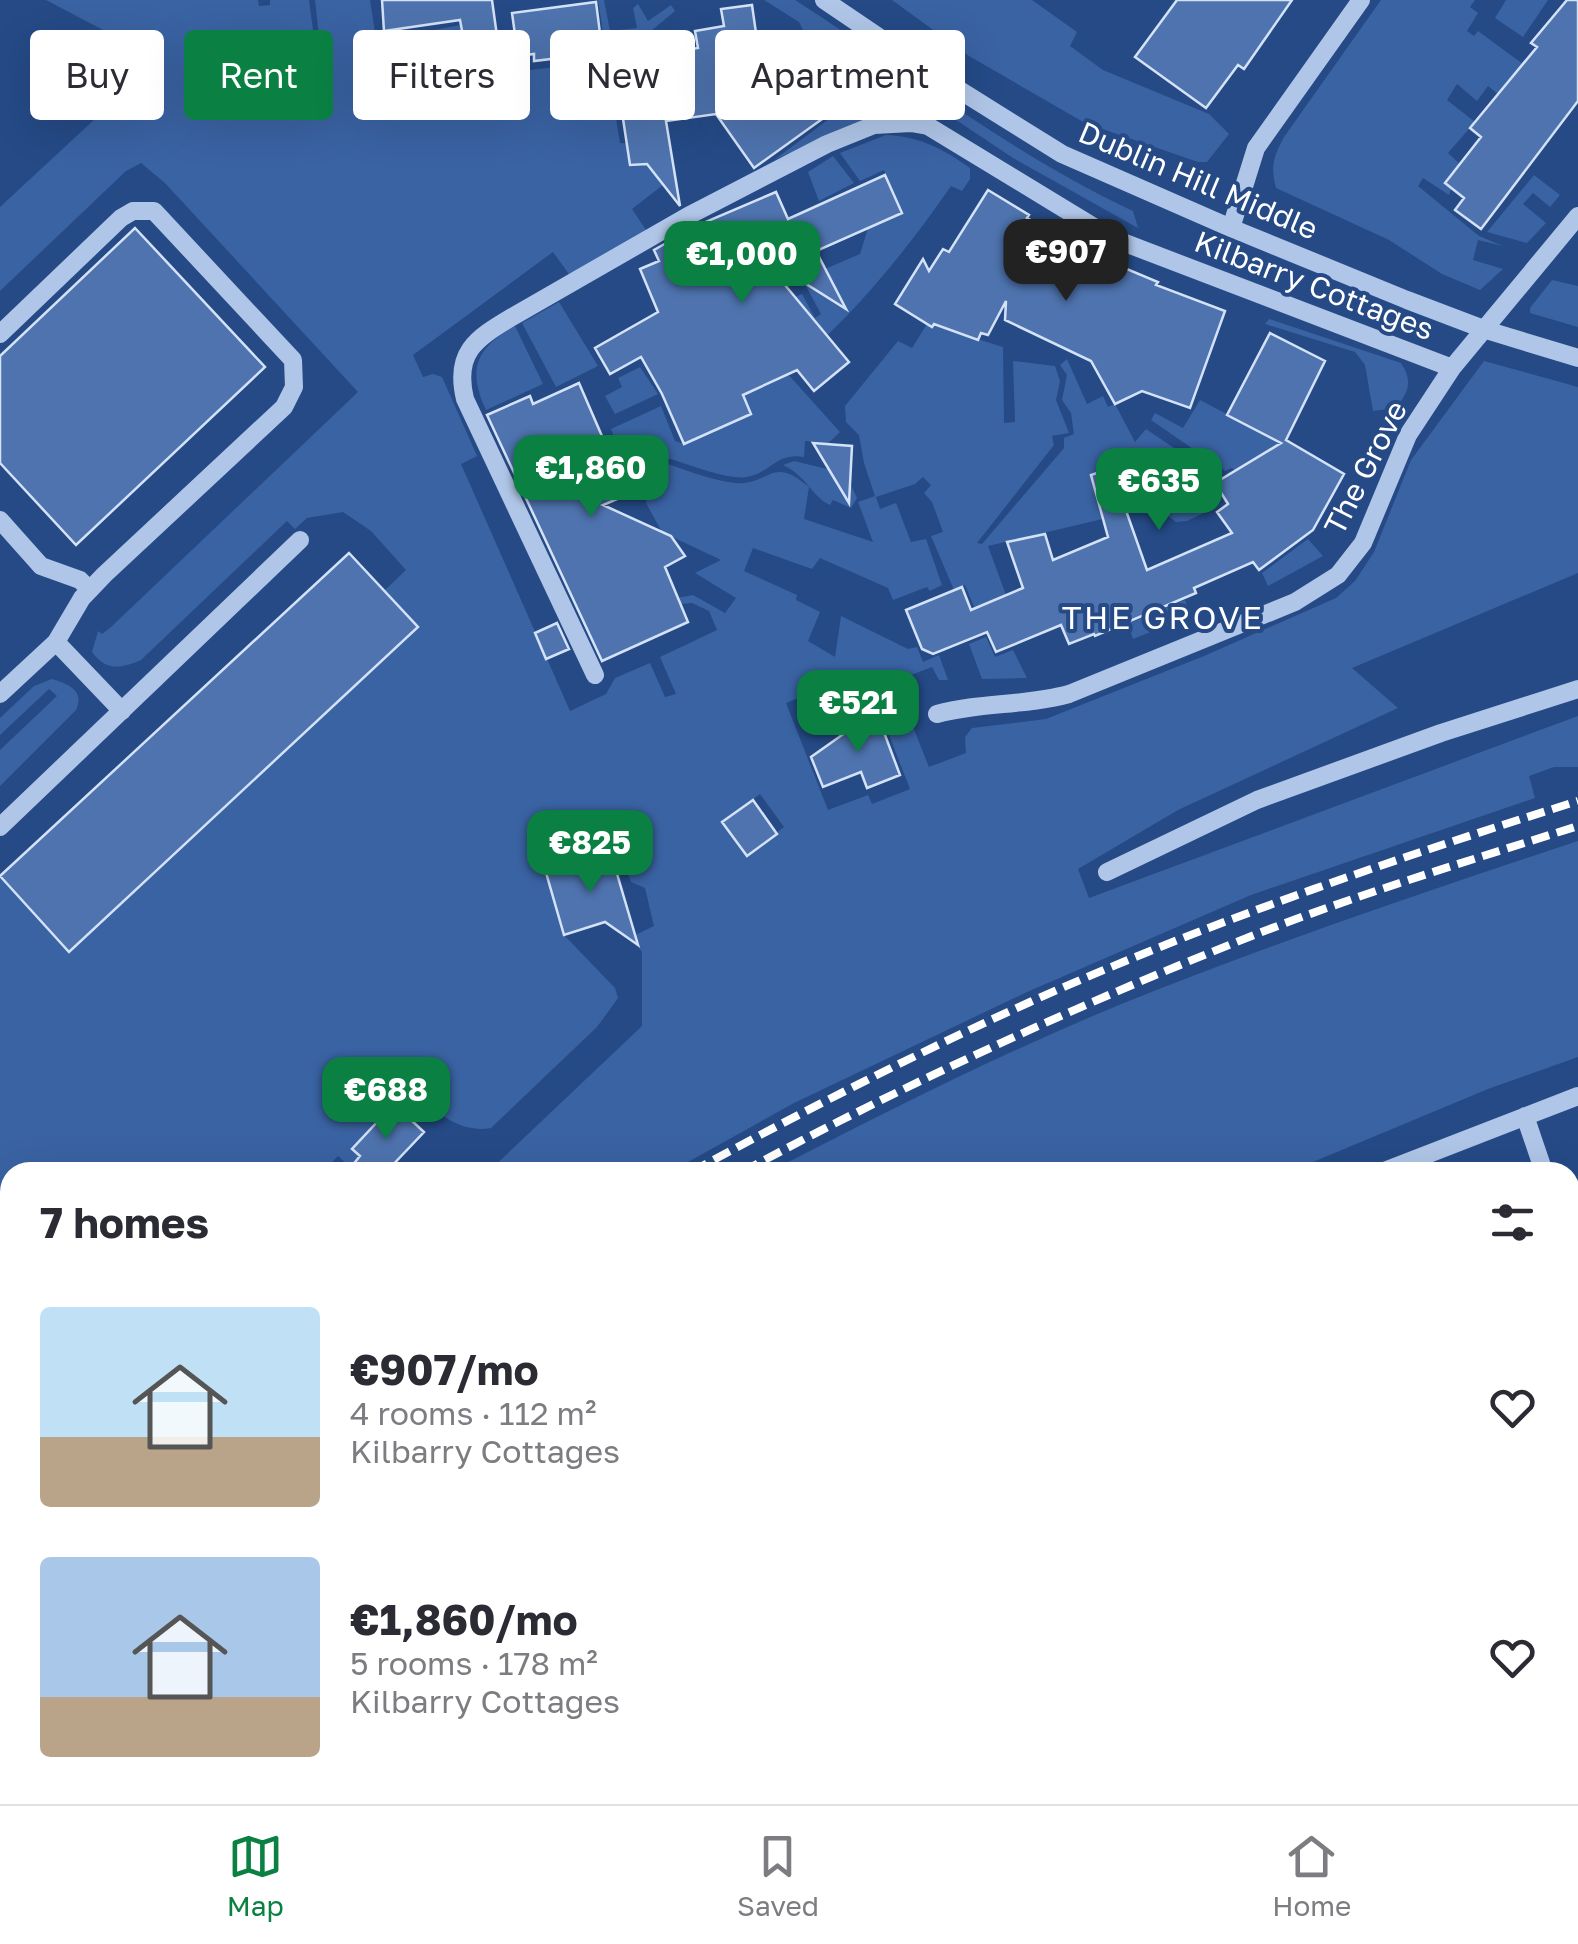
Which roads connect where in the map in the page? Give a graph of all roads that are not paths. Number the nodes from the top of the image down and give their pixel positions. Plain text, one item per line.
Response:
1 (824, 0) edge
2 (1361, 0) edge
3 (1578, 216) edge
4 (1230, 228) junction
5 (1486, 330) junction
6 (0, 334) edge
7 (1578, 358) edge
8 (1452, 368) junction
9 (0, 520) edge
10 (300, 540) dead end
11 (90, 590) junction
12 (56, 642) junction
13 (595, 675) dead end
14 (1578, 690) edge
15 (0, 694) edge
16 (122, 711) junction
17 (937, 714) dead end
18 (0, 827) edge
19 (1107, 872) dead end
20 (1578, 1096) edge
21 (1525, 1116) junction
22 (1408, 1162) edge
23 (1541, 1162) edge

1 - 4 street, Dublin Hill Middle
2 - 4 street
3 - 5 street, The Grove
4 - 5 street, Dublin Hill Middle
5 - 7 street, Dublin Hill Middle
5 - 8 street, The Grove
6 - 11 street
8 - 13 street, Kilbarry Cottages
8 - 17 street, The Grove
9 - 11 street
10 - 16 street
11 - 12 street
12 - 15 street
12 - 16 street
14 - 19 street
16 - 18 street
20 - 21 street
21 - 22 street
21 - 23 street

